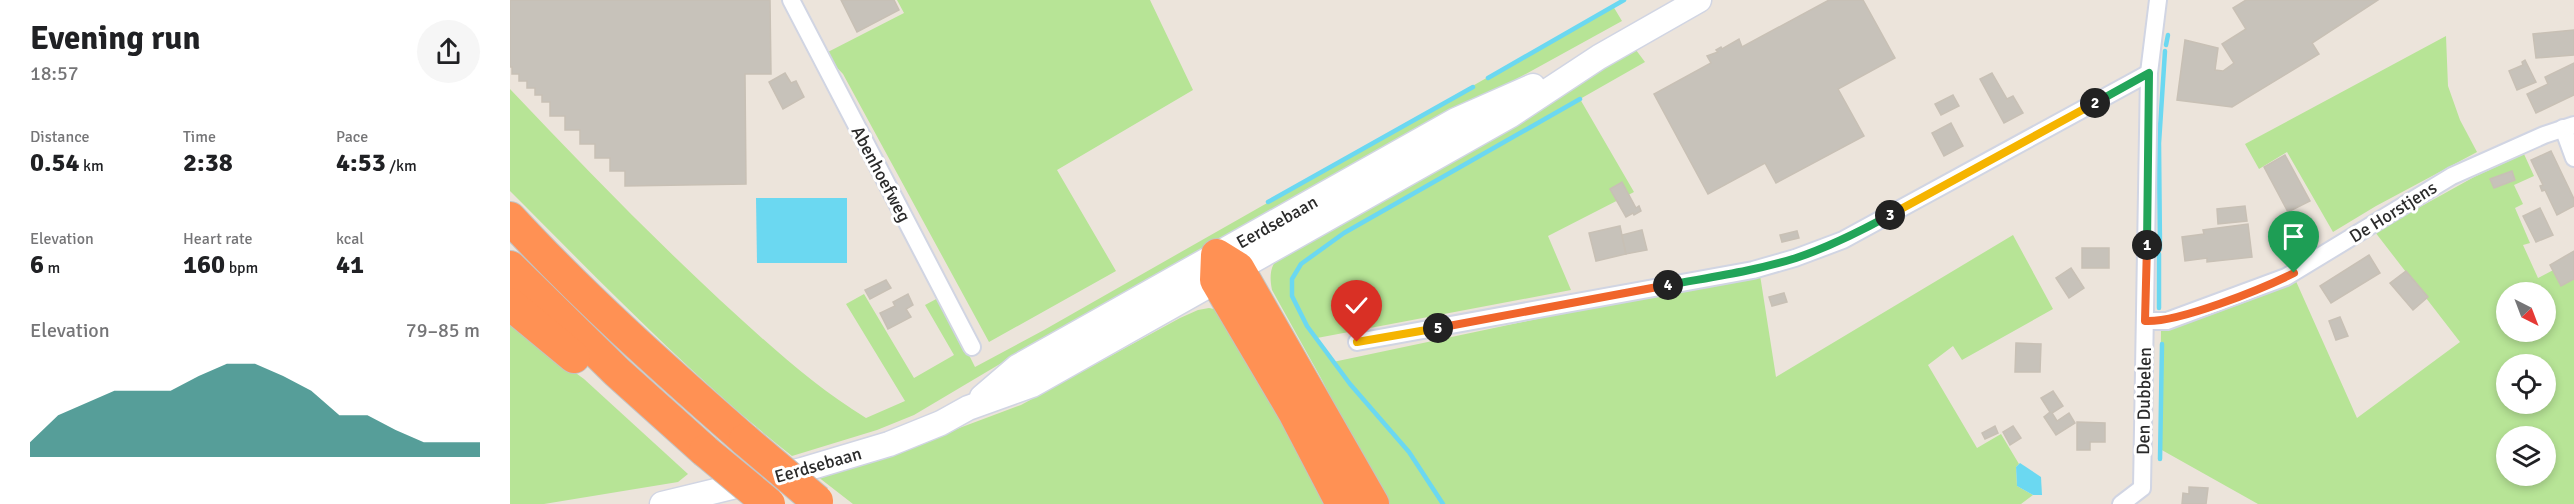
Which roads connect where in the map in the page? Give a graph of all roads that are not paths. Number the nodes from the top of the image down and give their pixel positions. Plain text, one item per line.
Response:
1 (790, 0) edge
2 (1699, 0) edge
3 (2158, 0) edge
4 (2149, 73) junction
5 (2569, 126) edge
6 (2574, 158) edge
7 (510, 218) edge
8 (510, 267) edge
9 (1224, 268) junction
10 (510, 304) edge
11 (2145, 321) junction
12 (1357, 342) dead end
13 (972, 347) dead end
14 (696, 453) junction
15 (2142, 496) edge
16 (819, 502) edge
17 (662, 504) edge
18 (748, 504) edge
19 (769, 504) edge
20 (1342, 504) edge
21 (1373, 504) edge
22 (2121, 504) edge

1 - 13 street, Abenhoefweg
2 - 9 main road, Eerdsebaan
3 - 4 street, Den Dubbelen
4 - 11 street, Den Dubbelen
4 - 12 street
5 - 6 street
5 - 11 street, De Horstjens
7 - 16 highway, bridge
8 - 14 highway
9 - 17 main road, Eerdsebaan
9 - 20 highway
9 - 21 highway
10 - 14 highway
11 - 15 street, Den Dubbelen
14 - 18 highway
14 - 19 highway, bridge
15 - 22 street, Den Dubbelen

